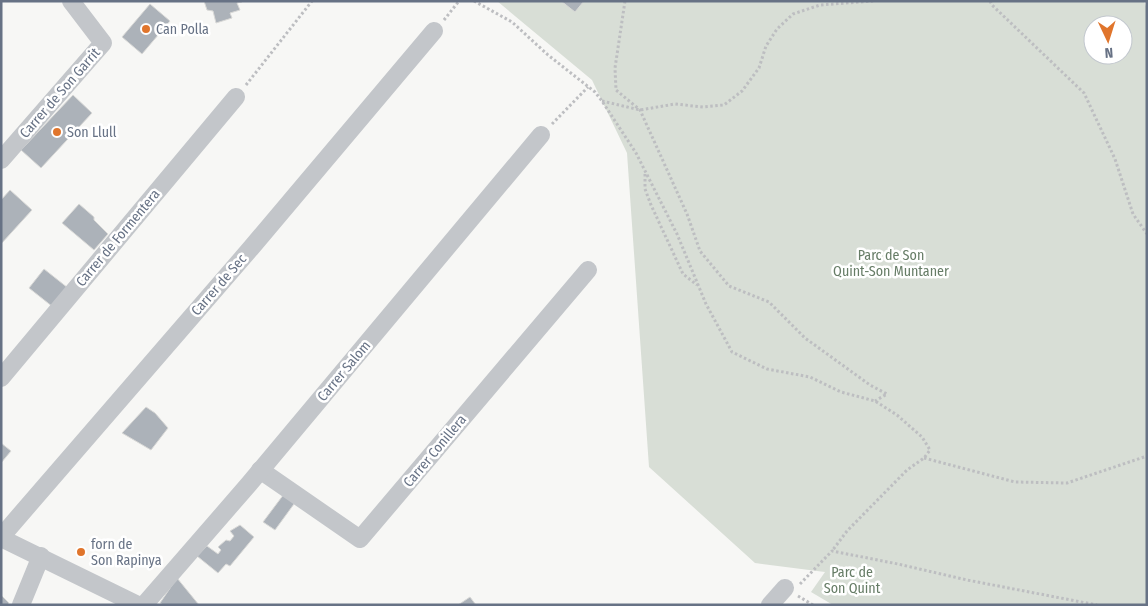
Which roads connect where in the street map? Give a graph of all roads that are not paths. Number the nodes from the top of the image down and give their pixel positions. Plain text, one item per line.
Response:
1 (71, 1) edge
2 (434, 31) road end
3 (236, 97) road end
4 (541, 135) road end
5 (1, 160) edge
6 (588, 270) dead end
7 (1, 378) edge
8 (260, 470) junction
9 (1, 538) edge
10 (41, 556) junction
11 (785, 588) road end
12 (21, 605) edge
13 (138, 605) edge
14 (144, 605) edge
15 (770, 605) edge

1 - 5 street, Carrer de Son Garrit
2 - 9 street, Carrer de Sec
3 - 7 street, Carrer de Formentera
4 - 8 street, Carrer Salom
6 - 8 street, Carrer Conillera
8 - 14 street, Carrer Salom
9 - 10 street
10 - 12 street
10 - 13 street
11 - 15 street

